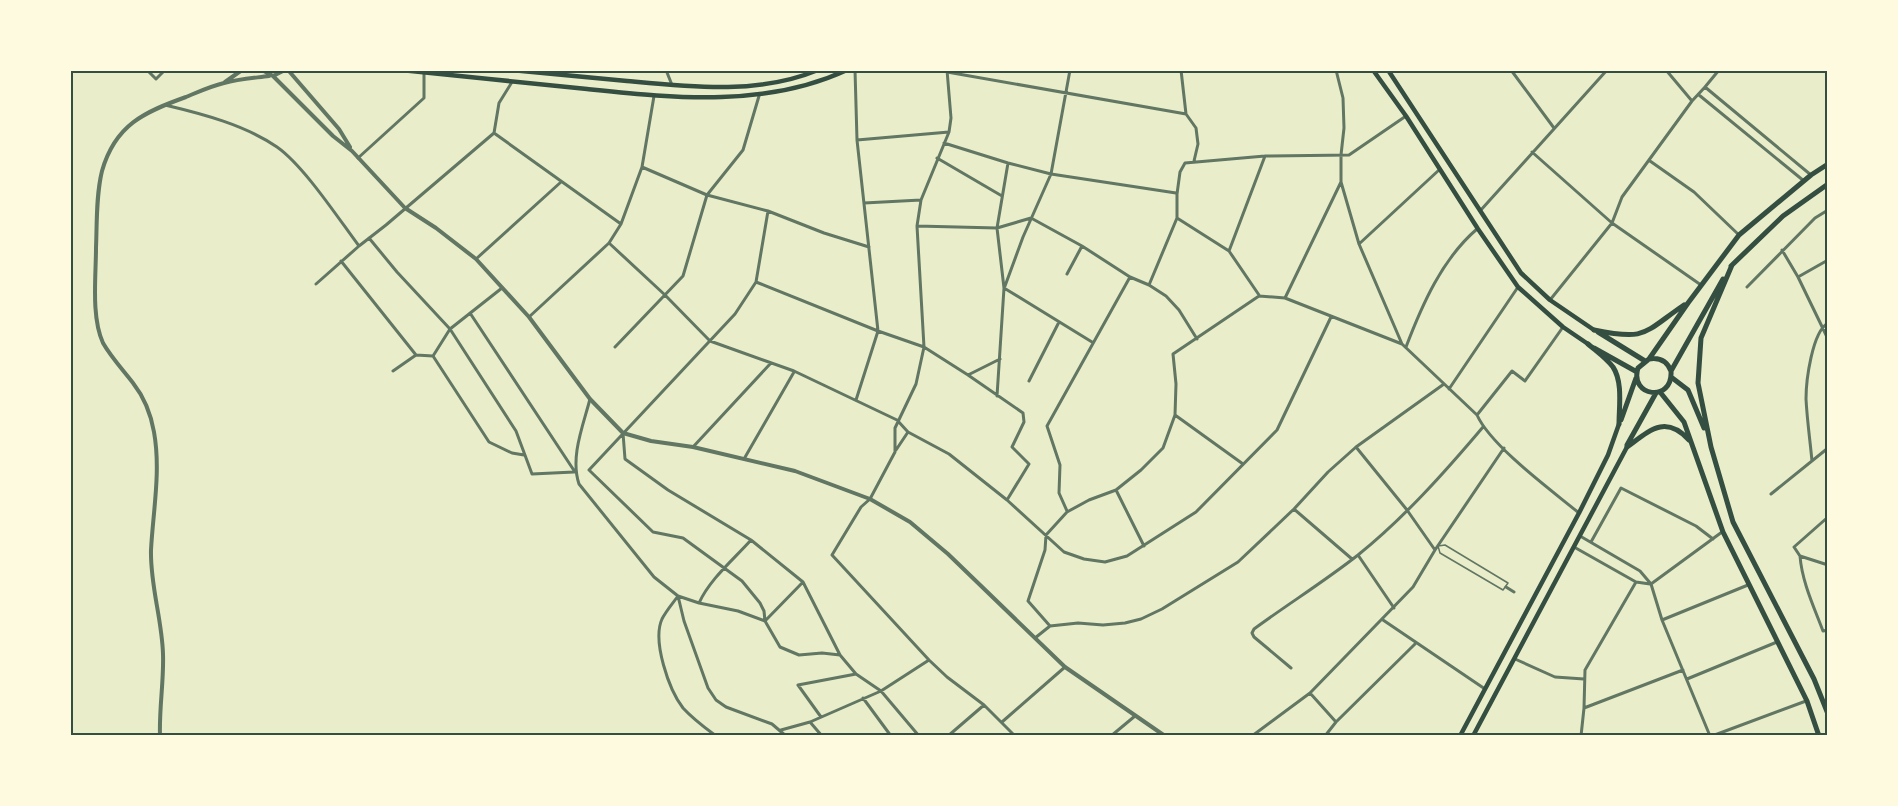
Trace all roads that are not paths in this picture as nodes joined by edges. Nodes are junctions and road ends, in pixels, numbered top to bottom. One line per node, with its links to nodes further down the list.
1 (147, 70): 2 (street)
2 (165, 70)
3 (242, 70): 27 (street)
4 (262, 70): 25 (street)
5 (287, 70): 25 (street); 43 (street)
6 (401, 70): 22 (main road)
7 (512, 70): 23 (main road)
8 (666, 70): 28 (street)
9 (818, 70): 28 (main road)
10 (847, 70): 33 (main road)
11 (855, 70): 41 (street)
12 (1070, 70): 30 (street)
13 (1181, 70): 36 (street)
14 (1336, 70): 45 (street)
15 (1373, 70): 37 (main road)
16 (1388, 70): 68 (main road)
17 (1511, 70): 38 (street)
18 (1607, 70): 38 (street)
19 (1666, 70): 34 (street)
20 (1719, 70): 29 (street)
21 (947, 71): 30 (street); 39 (street)
22 (424, 72): 26 (main road); 47 (street)
23 (543, 72): 24 (main road)
24 (573, 73): 28 (main road)
25 (271, 76): 27 (street); 43 (street)
26 (512, 82): 32 (main road); 40 (street)
27 (222, 83): 35 (street)
28 (672, 86)
29 (1706, 87): 31 (street); 56 (street)
30 (1067, 93): 36 (street); 55 (street)
31 (1699, 95): 34 (street); 57 (street)
32 (654, 96): 33 (main road); 53 (street)
33 (759, 96): 62 (street)
34 (1692, 101): 49 (street)
35 (164, 105): 81 (street); 225 (street)
36 (1186, 114): 50 (street)
37 (1406, 116): 45 (street); 54 (main road)
38 (1554, 128): 44 (street)
39 (949, 132): 41 (street); 42 (street)
40 (494, 133): 58 (street); 66 (street)
41 (857, 140): 65 (street)
42 (944, 143): 48 (street); 51 (street)
43 (352, 150): 47 (street)
44 (1532, 152): 68 (street); 72 (street)
45 (1341, 155): 46 (street); 59 (street)
46 (1265, 156): 50 (street); 85 (street)
47 (358, 158): 66 (street)
48 (937, 158): 63 (street); 64 (street)
49 (1650, 160): 72 (street); 77 (street)
50 (1194, 161): 61 (street)
51 (1008, 163): 55 (street); 63 (street)
52 (1827, 164): 56 (highway)
53 (642, 167): 62 (street); 73 (street)
54 (1440, 169): 76 (main road); 80 (street)
55 (1051, 174): 61 (street); 70 (street)
56 (1812, 175): 57 (highway)
57 (1804, 181): 77 (highway)
58 (561, 182): 73 (street); 86 (street)
59 (1341, 182): 80 (street); 103 (street)
60 (1827, 183): 89 (highway)
61 (1177, 194): 71 (street)
62 (707, 195): 69 (street); 101 (street)
63 (1002, 196): 75 (street)
64 (921, 200): 65 (street); 74 (street)
65 (864, 203): 83 (street)
66 (405, 208): 78 (street); 86 (street)
67 (1827, 210): 84 (street)
68 (1480, 211): 104 (main road)
69 (768, 212): 83 (street); 93 (street)
70 (1032, 218): 75 (street); 82 (street); 100 (street)
71 (1177, 218): 85 (street); 95 (street)
72 (1612, 223): 96 (street); 104 (street)
73 (621, 224): 79 (street)
74 (916, 226): 75 (street); 123 (street)
75 (997, 228): 100 (street)
76 (1478, 229): 97 (main road); 124 (street)
77 (1739, 235): 96 (highway)
78 (369, 238): 81 (street); 113 (street)
79 (609, 243): 101 (street); 107 (street)
80 (1359, 244): 120 (street)
81 (358, 246): 88 (street)
82 (1082, 246): 90 (street); 91 (street)
83 (869, 247): 115 (street)
84 (1782, 250): 92 (street); 98 (street)
85 (1229, 251): 102 (street)
86 (476, 259): 99 (street)
87 (1827, 260): 92 (street)
88 (341, 261): 94 (street); 125 (street)
89 (1732, 265): 132 (highway); 153 (highway)
90 (1067, 274)
91 (1130, 277): 95 (street); 119 (street)
92 (1798, 277): 112 (street)
93 (756, 282): 115 (street); 118 (street)
94 (315, 284)
95 (1149, 285): 116 (street)
96 (1701, 285): 105 (highway)
97 (1518, 287): 111 (main road); 137 (street)
98 (1747, 287)
99 (502, 288): 106 (street); 107 (street)
100 (1004, 288): 109 (street); 127 (street)
101 (664, 295): 118 (street); 122 (street)
102 (1259, 296): 103 (street); 116 (street)
103 (1285, 298): 108 (street)
104 (1550, 300): 114 (main road)
105 (1688, 303): 114 (highway); 128 (highway)
106 (470, 313): 113 (street); 161 (street)
107 (529, 317): 140 (street)
108 (1331, 317): 120 (street); 160 (street)
109 (1059, 322): 119 (street); 135 (street)
110 (1827, 323): 112 (street)
111 (1563, 327): 121 (main road); 143 (street)
112 (1821, 327): 117 (street); 159 (street)
113 (450, 329): 126 (street); 157 (street)
114 (1594, 330): 128 (highway)
115 (878, 331): 123 (street); 141 (street)
116 (1197, 339): 142 (street)
117 (1827, 339)
118 (710, 341): 129 (street); 148 (street)
119 (1093, 342): 168 (street)
120 (1402, 344): 124 (street)
121 (1588, 344): 134 (highway); 145 (highway)
122 (615, 347)
123 (924, 347): 133 (street); 144 (street)
124 (1406, 347): 136 (street)
125 (416, 355): 126 (street); 130 (street)
126 (433, 356): 157 (street)
127 (1000, 359): 133 (street); 139 (street)
128 (1647, 360): 132 (highway); 134 (highway)
129 (770, 364): 131 (street); 150 (street)
130 (393, 371)
131 (794, 372): 141 (street); 158 (street)
132 (1671, 374): 138 (highway); 153 (highway)
133 (968, 375): 139 (street)
134 (1637, 375): 138 (highway); 145 (highway)
135 (1029, 381)
136 (1444, 384): 137 (street); 151 (street)
137 (1449, 389): 143 (street)
138 (1658, 392): 149 (highway); 152 (highway)
139 (997, 396): 165 (street)
140 (590, 399): 148 (street); 161 (street)
141 (856, 400): 144 (street)
142 (1175, 415): 160 (street); 162 (street)
143 (1477, 415): 146 (street)
144 (897, 420): 147 (street); 156 (street)
145 (1619, 424): 169 (main road)
146 (1483, 427): 154 (street); 167 (street)
147 (908, 432): 156 (street); 165 (street)
148 (623, 433): 150 (street); 175 (street); 184 (street)
149 (1692, 442): 152 (highway); 171 (highway)
150 (693, 447): 158 (street)
151 (1356, 447): 166 (street); 167 (street)
152 (1627, 447): 173 (main road)
153 (1711, 447): 218 (highway)
154 (1504, 448): 169 (street); 179 (street)
155 (1827, 448): 159 (street)
156 (895, 452): 164 (street)
157 (524, 455): 161 (street)
158 (744, 459): 164 (street)
159 (1812, 460): 163 (street)
160 (1243, 464): 177 (street)
161 (575, 472): 191 (street)
162 (1116, 490): 168 (street); 177 (street)
163 (1771, 494)
164 (870, 500): 199 (street); 204 (street)
165 (1007, 500): 172 (street)
166 (1294, 509): 182 (street); 197 (street)
167 (1407, 510): 179 (street); 180 (street)
168 (1067, 512): 172 (street)
169 (1579, 513): 211 (main road)
170 (1827, 517): 181 (street)
171 (1723, 532): 174 (street); 188 (highway)
172 (1046, 535): 177 (street); 197 (street)
173 (1580, 536): 176 (street); 178 (main road)
174 (1713, 539): 176 (street); 187 (street)
175 (751, 540): 184 (street); 185 (street)
176 (1591, 542): 187 (street)
177 (1144, 546)
178 (1574, 547): 186 (street); 203 (main road)
179 (1436, 548): 189 (lane); 189 (lane); 193 (street)
180 (1358, 555): 182 (street); 193 (street)
181 (1800, 556): 183 (street); 198 (street)
182 (1352, 559): 206 (street)
183 (1827, 565)
184 (726, 568): 192 (street); 196 (street)
185 (802, 582): 196 (street); 202 (street)
186 (1636, 582): 187 (street); 209 (street)
187 (1651, 584): 195 (street)
188 (1748, 585): 195 (street); 200 (highway)
189 (1506, 587): 190 (street)
190 (1514, 592)
191 (678, 596): 192 (street); 224 (street); 226 (street)
192 (699, 603): 196 (street)
193 (1395, 608): 194 (street)
194 (1383, 620): 201 (street); 213 (street)
195 (1662, 620): 207 (street)
196 (765, 621): 202 (street)
197 (1050, 626): 199 (street)
198 (1825, 630)
199 (1035, 638): 205 (street)
200 (1778, 642): 210 (street); 215 (highway)
201 (1415, 644): 211 (street); 223 (street)
202 (840, 655): 208 (street)
203 (1515, 659): 209 (street); 238 (main road)
204 (929, 660): 212 (street); 216 (street)
205 (1065, 667): 219 (street); 222 (street)
206 (1291, 668)
207 (1683, 670): 210 (street); 217 (street)
208 (856, 674): 212 (street); 220 (street)
209 (1584, 679): 217 (street)
210 (1687, 679): 240 (street)
211 (1485, 689): 237 (main road)
212 (881, 691): 214 (street); 230 (street)
213 (1310, 693): 223 (street); 235 (street)
214 (863, 698): 220 (street); 229 (street)
215 (1807, 701): 240 (street); 241 (highway)
216 (984, 705): 222 (street); 231 (street)
217 (1584, 708): 239 (street)
218 (1827, 714)
219 (1135, 716): 233 (street); 234 (street)
220 (821, 717): 221 (street)
221 (810, 722): 224 (street); 228 (street)
222 (1002, 722): 232 (street)
223 (1336, 722): 236 (street)
224 (782, 730): 227 (street)
225 (160, 735)
226 (716, 735)
227 (786, 735)
228 (822, 735)
229 (891, 735)
230 (919, 735)
231 (948, 735)
232 (1016, 735)
233 (1111, 735)
234 (1165, 735)
235 (1252, 735)
236 (1325, 735)
237 (1460, 735)
238 (1473, 735)
239 (1581, 735)
240 (1711, 735)
241 (1820, 735)

